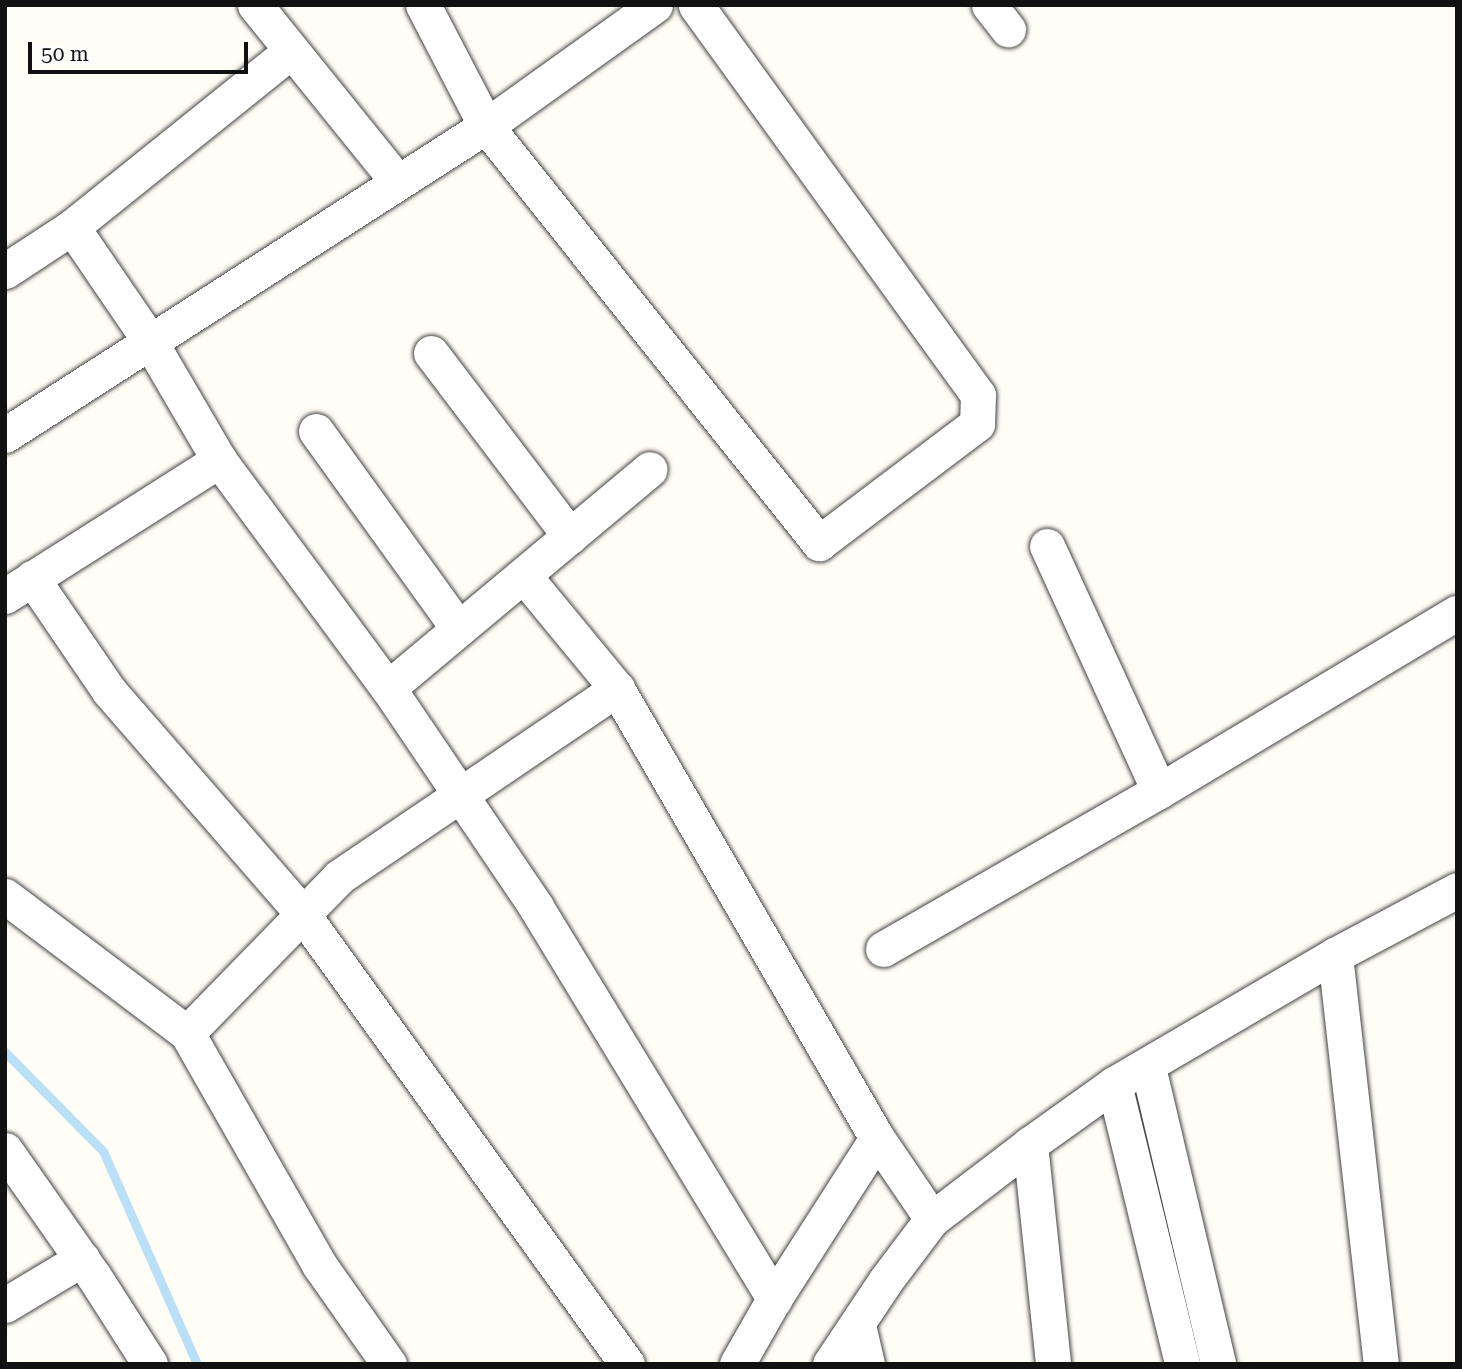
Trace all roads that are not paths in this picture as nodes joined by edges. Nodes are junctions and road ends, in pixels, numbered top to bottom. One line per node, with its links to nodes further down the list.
1 (255, 5): 5 (street)
2 (423, 5): 6 (street)
3 (655, 5): 6 (street)
4 (696, 5): 6 (street)
5 (290, 52): 7 (street); 8 (street)
6 (486, 125): 7 (street)
7 (397, 181): 10 (street)
8 (72, 227): 9 (street); 10 (street)
9 (10, 258)
10 (149, 340): 13 (street); 14 (street)
11 (432, 353): 16 (street)
12 (316, 431): 21 (street)
13 (5, 435)
14 (219, 460): 19 (street); 22 (street)
15 (650, 469): 16 (street)
16 (570, 536): 18 (street)
17 (1047, 545): 24 (street)
18 (524, 576): 21 (street); 23 (street)
19 (18, 587): 28 (street)
20 (1457, 613): 24 (street)
21 (459, 629): 22 (street)
22 (388, 688): 25 (street)
23 (617, 689): 25 (street); 34 (street)
24 (1159, 791): 29 (street)
25 (459, 794): 28 (street); 39 (street)
26 (1457, 890): 30 (street)
27 (5, 896): 31 (street)
28 (301, 912): 31 (street); 44 (street)
29 (883, 949)
30 (1335, 955): 32 (street); 51 (street)
31 (187, 1033): 43 (street)
32 (1148, 1067): 33 (street); 50 (street)
33 (1114, 1084): 35 (street); 49 (street)
34 (877, 1138): 37 (street); 39 (street)
35 (1030, 1144): 37 (street); 48 (street)
36 (5, 1150): 38 (street)
37 (932, 1219): 41 (street)
38 (82, 1259): 40 (street); 42 (street)
39 (774, 1299): 45 (street)
40 (5, 1306)
41 (858, 1325): 46 (street); 47 (street)
42 (150, 1364)
43 (389, 1364)
44 (627, 1364)
45 (737, 1364)
46 (830, 1364)
47 (867, 1364)
48 (1054, 1364)
49 (1182, 1364)
50 (1217, 1364)
51 (1381, 1364)

